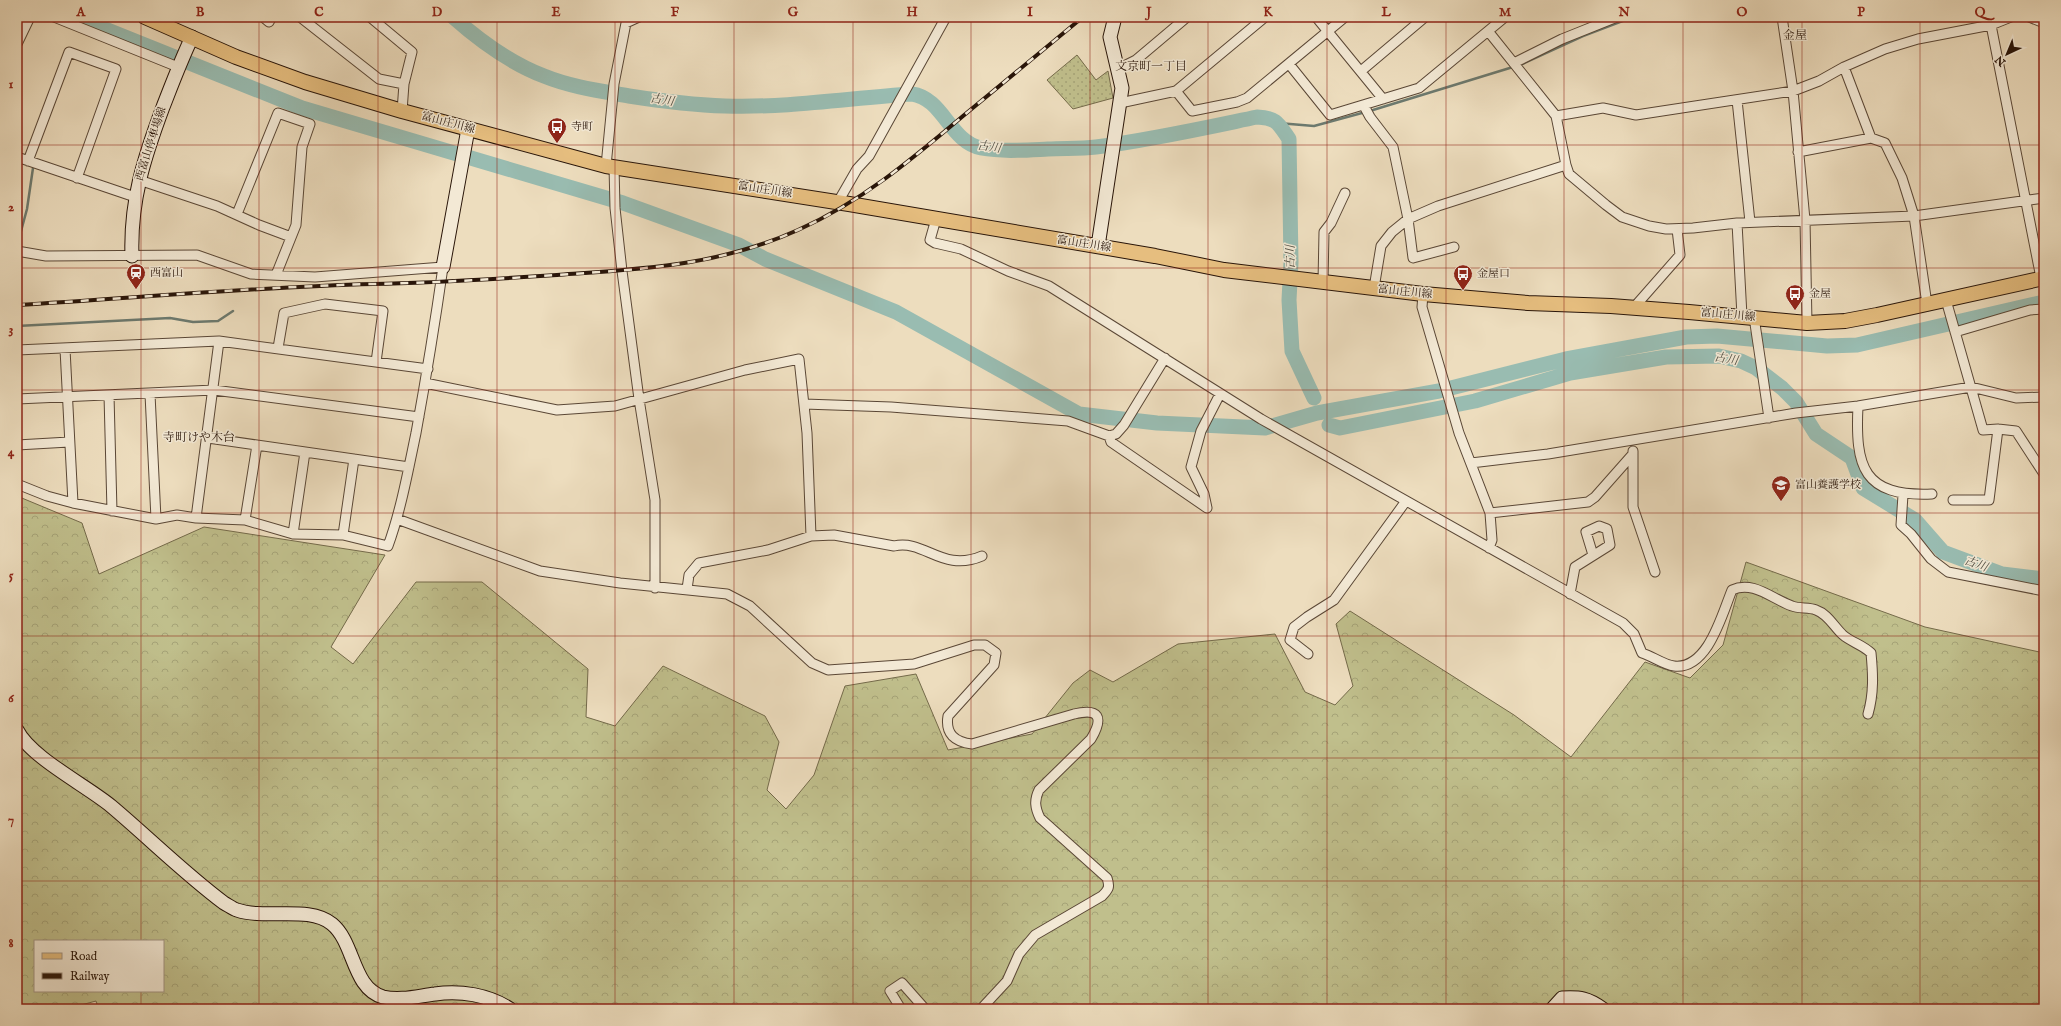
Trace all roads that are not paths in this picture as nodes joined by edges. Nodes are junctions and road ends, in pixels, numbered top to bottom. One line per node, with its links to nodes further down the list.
1 (30, 17): 26 (street)
2 (54, 17): 29 (street)
3 (262, 17): 4 (street)
4 (272, 17)
5 (300, 17): 33 (street)
6 (370, 17): 33 (street)
7 (639, 17): 48 (street)
8 (946, 17): 55 (street)
9 (1115, 17): 31 (street)
10 (1187, 17): 31 (street)
11 (1265, 17): 34 (street)
12 (1316, 17): 24 (street)
13 (1345, 17): 24 (street)
14 (1425, 17): 32 (street)
15 (1505, 17): 23 (street)
16 (1617, 17): 27 (street)
17 (1782, 17): 35 (street)
18 (2012, 17): 21 (street)
19 (2029, 17): 22 (street)
20 (150, 18): 25 (main road, 富山庄川線)
21 (1991, 21): 30 (street); 54 (street)
22 (2044, 23)
23 (1488, 30): 27 (street); 36 (street)
24 (1328, 32): 28 (street); 32 (street)
25 (192, 37): 29 (street, 西富山停車場線); 40 (main road, 富山庄川線)
26 (17, 44)
27 (1514, 63): 41 (street)
28 (1289, 64): 34 (street); 39 (street)
29 (178, 67): 50 (street, 西富山停車場線)
30 (1844, 67): 35 (street); 43 (street)
31 (1118, 69): 38 (street)
32 (1361, 71): 36 (street)
33 (404, 84): 40 (street)
34 (1176, 91): 38 (street)
35 (1793, 91): 37 (street); 44 (street)
36 (1383, 99): 39 (street)
37 (1736, 100): 41 (street); 61 (street)
38 (1120, 103): 65 (street)
39 (1364, 106): 59 (street)
40 (402, 111): 42 (main road, 富山庄川線)
41 (1556, 116): 47 (street)
42 (468, 129): 48 (main road, 富山庄川線); 69 (street)
43 (1871, 138): 44 (street); 57 (street)
44 (1798, 152): 60 (street)
45 (17, 157): 46 (street)
46 (28, 161): 49 (street); 49 (street)
47 (1566, 165): 59 (street); 63 (street)
48 (610, 166): 55 (main road, 富山庄川線); 98 (street)
49 (77, 178): 52 (street)
50 (139, 180): 52 (street, 西富山停車場線); 56 (street)
51 (1345, 193): 72 (street)
52 (135, 197): 68 (street, 西富山停車場線)
53 (2044, 198): 54 (street)
54 (2026, 200): 57 (street); 71 (street)
55 (838, 202): 58 (main road, 富山庄川線)
56 (237, 214): 64 (street); 64 (street)
57 (1914, 216): 60 (street); 75 (street)
58 (936, 219): 65 (main road, 富山庄川線); 86 (street)
59 (1408, 219): 66 (street); 73 (street)
60 (1805, 220): 61 (street); 80 (street)
61 (1750, 222): 62 (street)
62 (1737, 223): 63 (street); 79 (street)
63 (1677, 229): 78 (street)
64 (291, 237): 70 (street)
65 (1098, 246): 72 (main road, 富山庄川線)
66 (1454, 247)
67 (17, 251): 68 (street)
68 (132, 256): 70 (street)
69 (443, 267): 70 (street); 88 (street)
70 (276, 275)
71 (2042, 278): 76 (main road, 富山庄川線)
72 (1323, 282): 73 (main road, 富山庄川線)
73 (1374, 288): 74 (main road, 富山庄川線)
74 (1423, 294): 78 (main road, 富山庄川線); 113 (street)
75 (1927, 304): 76 (main road, 富山庄川線); 80 (main road, 富山庄川線)
76 (1948, 307): 81 (street)
77 (2044, 308): 81 (street)
78 (1637, 309): 79 (main road, 富山庄川線)
79 (1748, 317): 80 (main road, 富山庄川線); 102 (street)
80 (1807, 323)
81 (1955, 330): 90 (street)
82 (219, 341): 83 (street); 84 (street); 91 (street)
83 (278, 348): 87 (street); 87 (street)
84 (65, 349): 85 (street); 95 (street)
85 (17, 350)
86 (1165, 358): 93 (street); 104 (street)
87 (376, 362): 88 (street)
88 (428, 369): 89 (street)
89 (425, 383): 98 (street); 101 (street)
90 (1970, 387): 96 (street); 100 (street); 103 (street)
91 (214, 390): 92 (street); 101 (street); 105 (street)
92 (150, 394): 94 (street); 125 (street)
93 (1220, 394): 104 (street); 120 (street)
94 (109, 395): 95 (street); 122 (street)
95 (68, 397): 97 (street); 107 (street)
96 (2044, 397)
97 (17, 399)
98 (639, 399): 99 (street); 135 (street)
99 (804, 404): 104 (street); 130 (street)
100 (1858, 406): 102 (street); 118 (street)
101 (419, 417): 114 (street)
102 (1769, 418): 106 (street)
103 (1998, 428): 115 (street); 119 (street)
104 (1109, 436)
105 (208, 438): 109 (street); 124 (street)
106 (1632, 440): 111 (street); 113 (street)
107 (69, 442): 108 (street); 121 (street)
108 (17, 445)
109 (257, 445): 110 (street); 127 (street)
110 (305, 452): 112 (street); 128 (street)
111 (1633, 454): 123 (street); 134 (street)
112 (354, 459): 114 (street); 129 (street)
113 (1471, 463): 123 (street)
114 (409, 467): 126 (street)
115 (2044, 474)
116 (17, 484): 121 (street)
117 (1932, 494): 118 (street)
118 (1903, 498): 137 (street)
119 (1952, 500)
120 (1406, 501): 131 (street); 139 (street)
121 (73, 503): 122 (street)
122 (112, 511): 125 (street)
123 (1490, 513): 131 (street)
124 (196, 518): 125 (street); 127 (street)
125 (156, 519)
126 (397, 519): 129 (street); 135 (street)
127 (245, 520): 128 (street)
128 (293, 534): 129 (street)
129 (343, 535)
130 (811, 536): 133 (street); 136 (street)
131 (1489, 548): 138 (street)
132 (1594, 555): 138 (street)
133 (982, 556)
134 (1655, 572)
135 (656, 588): 136 (street)
136 (687, 589): 145 (street)
137 (2044, 591)
138 (1570, 594): 140 (street)
139 (1308, 654)
140 (1868, 714)
141 (17, 730): 142 (street)
142 (510, 1009)
143 (901, 1009): 144 (street)
144 (925, 1009)
145 (981, 1009)
146 (1552, 1009): 147 (street)
147 (1603, 1009)

